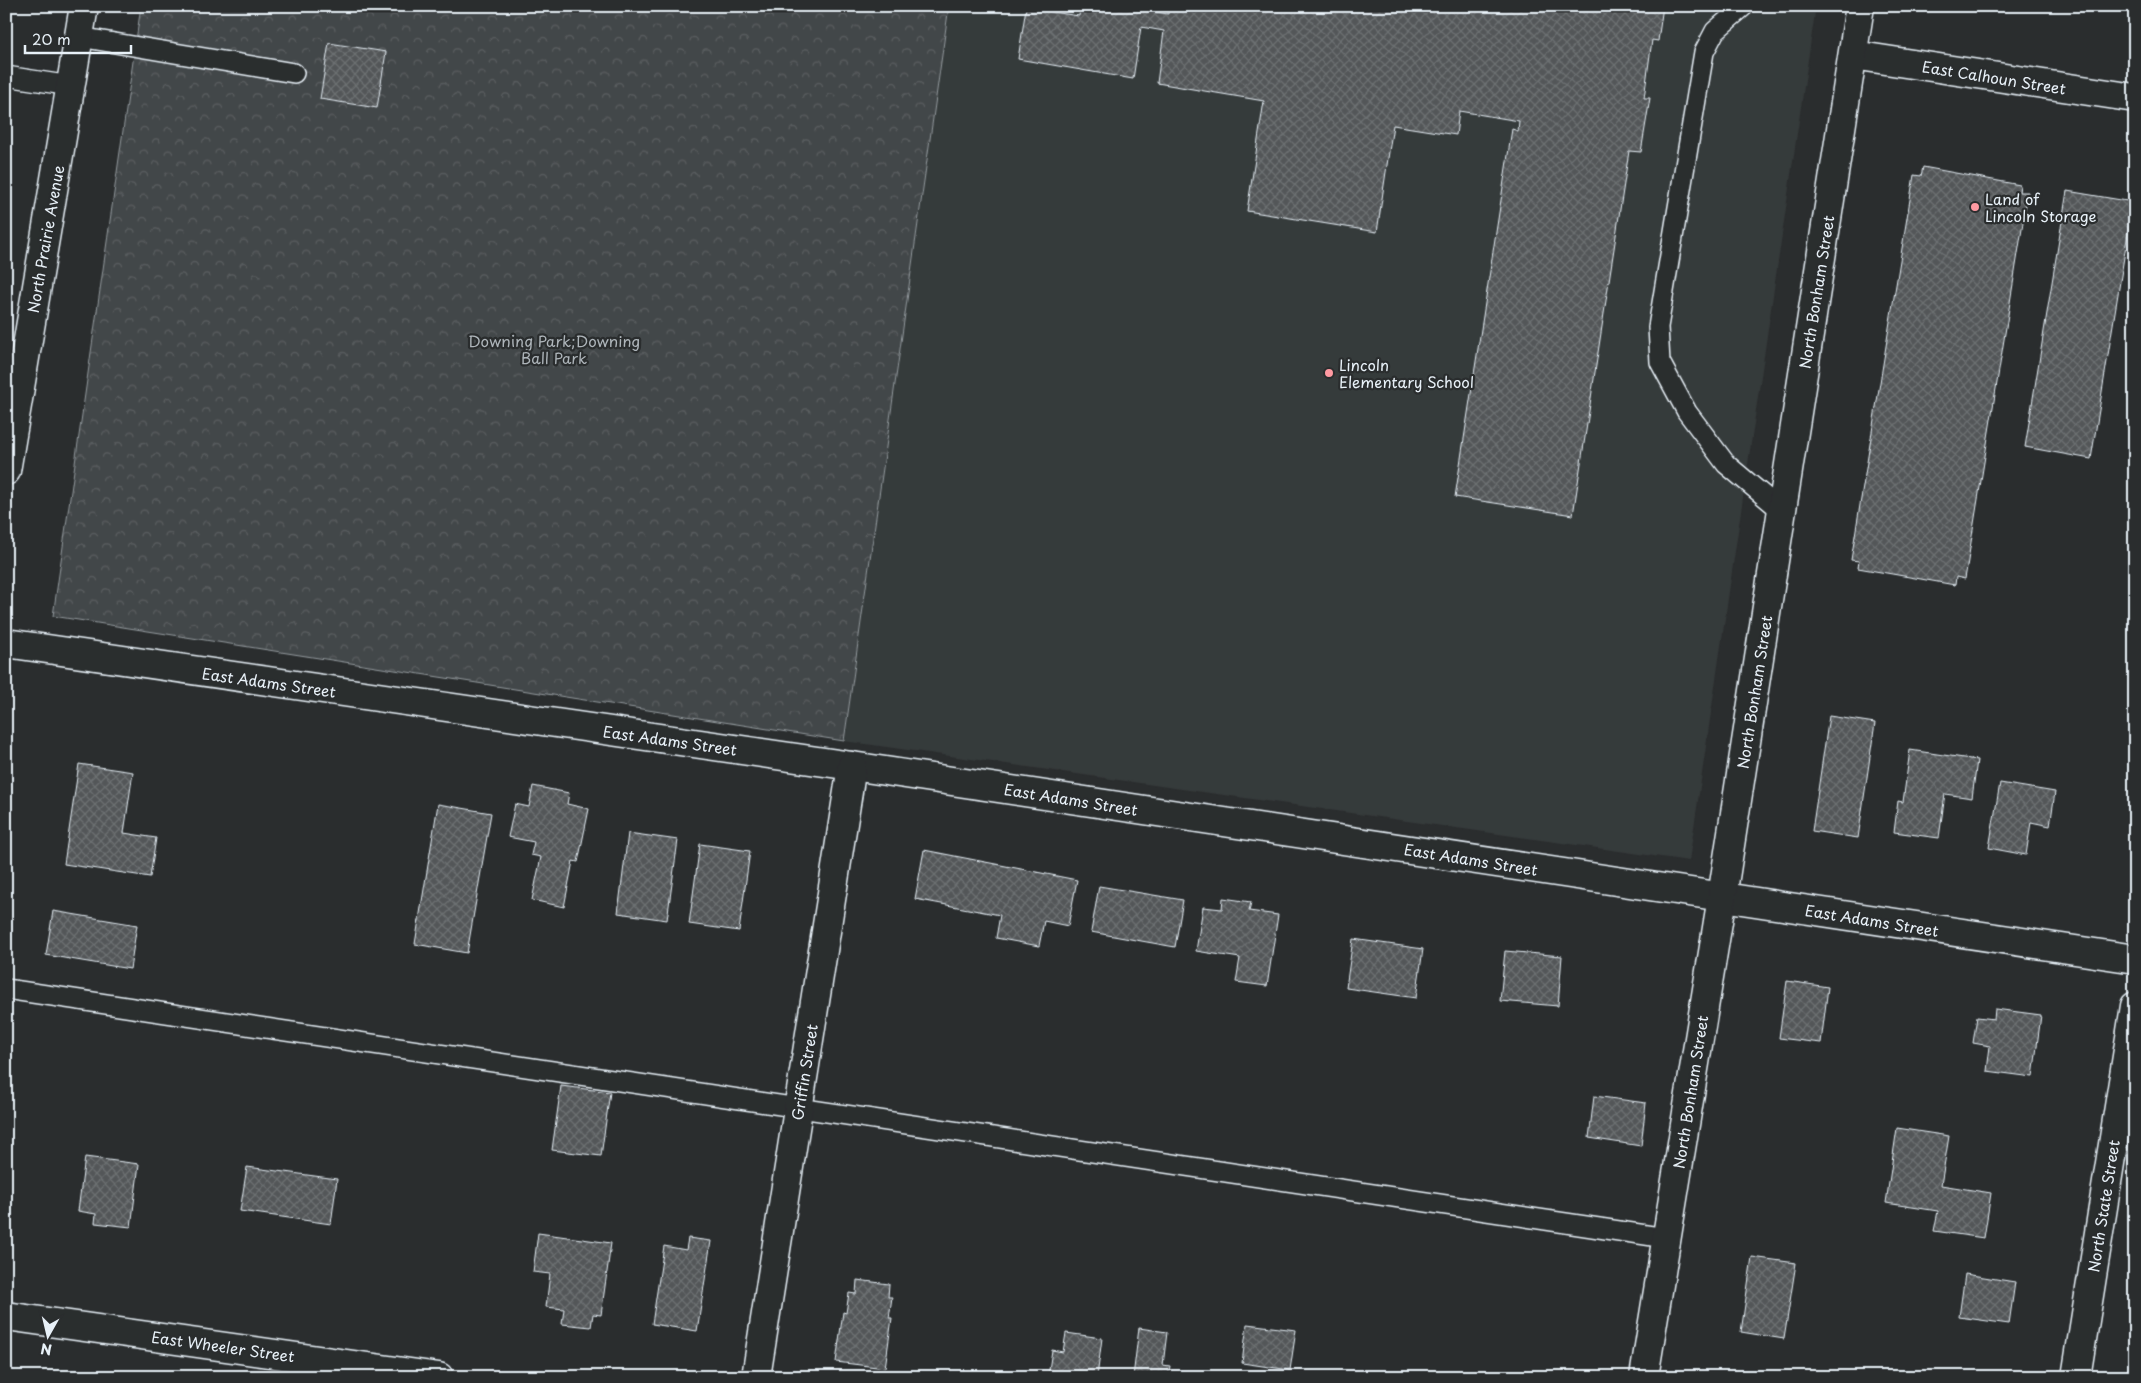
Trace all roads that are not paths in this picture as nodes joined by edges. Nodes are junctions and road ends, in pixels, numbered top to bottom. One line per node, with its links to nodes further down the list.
1 (84, 6): 4 (street, North Prairie Avenue)
2 (1744, 6): 12 (lane)
3 (1860, 6): 5 (street, North Bonham Street)
4 (79, 36): 6 (lane); 8 (street, North Prairie Avenue)
5 (1853, 55): 9 (street, East Calhoun Street); 12 (street, North Bonham Street)
6 (294, 73)
7 (6, 76): 8 (lane)
8 (71, 86): 10 (street, North Prairie Avenue)
9 (2135, 98)
10 (14, 373): 11 (street, North Prairie Avenue)
11 (6, 471)
12 (1782, 511): 15 (street, North Bonham Street)
13 (6, 644): 14 (street, East Adams Street)
14 (852, 766): 15 (street, East Adams Street); 19 (street, Griffin Street)
15 (1722, 897): 16 (street, East Adams Street); 20 (street, North Bonham Street)
16 (2135, 959)
17 (6, 989): 19 (lane)
18 (2135, 1006): 25 (street, North State Street)
19 (798, 1108): 20 (lane); 23 (street, Griffin Street)
20 (1666, 1238): 24 (street, North Bonham Street)
21 (6, 1316): 22 (street, East Wheeler Street)
22 (439, 1377)
23 (756, 1377)
24 (1644, 1377)
25 (2076, 1377)

